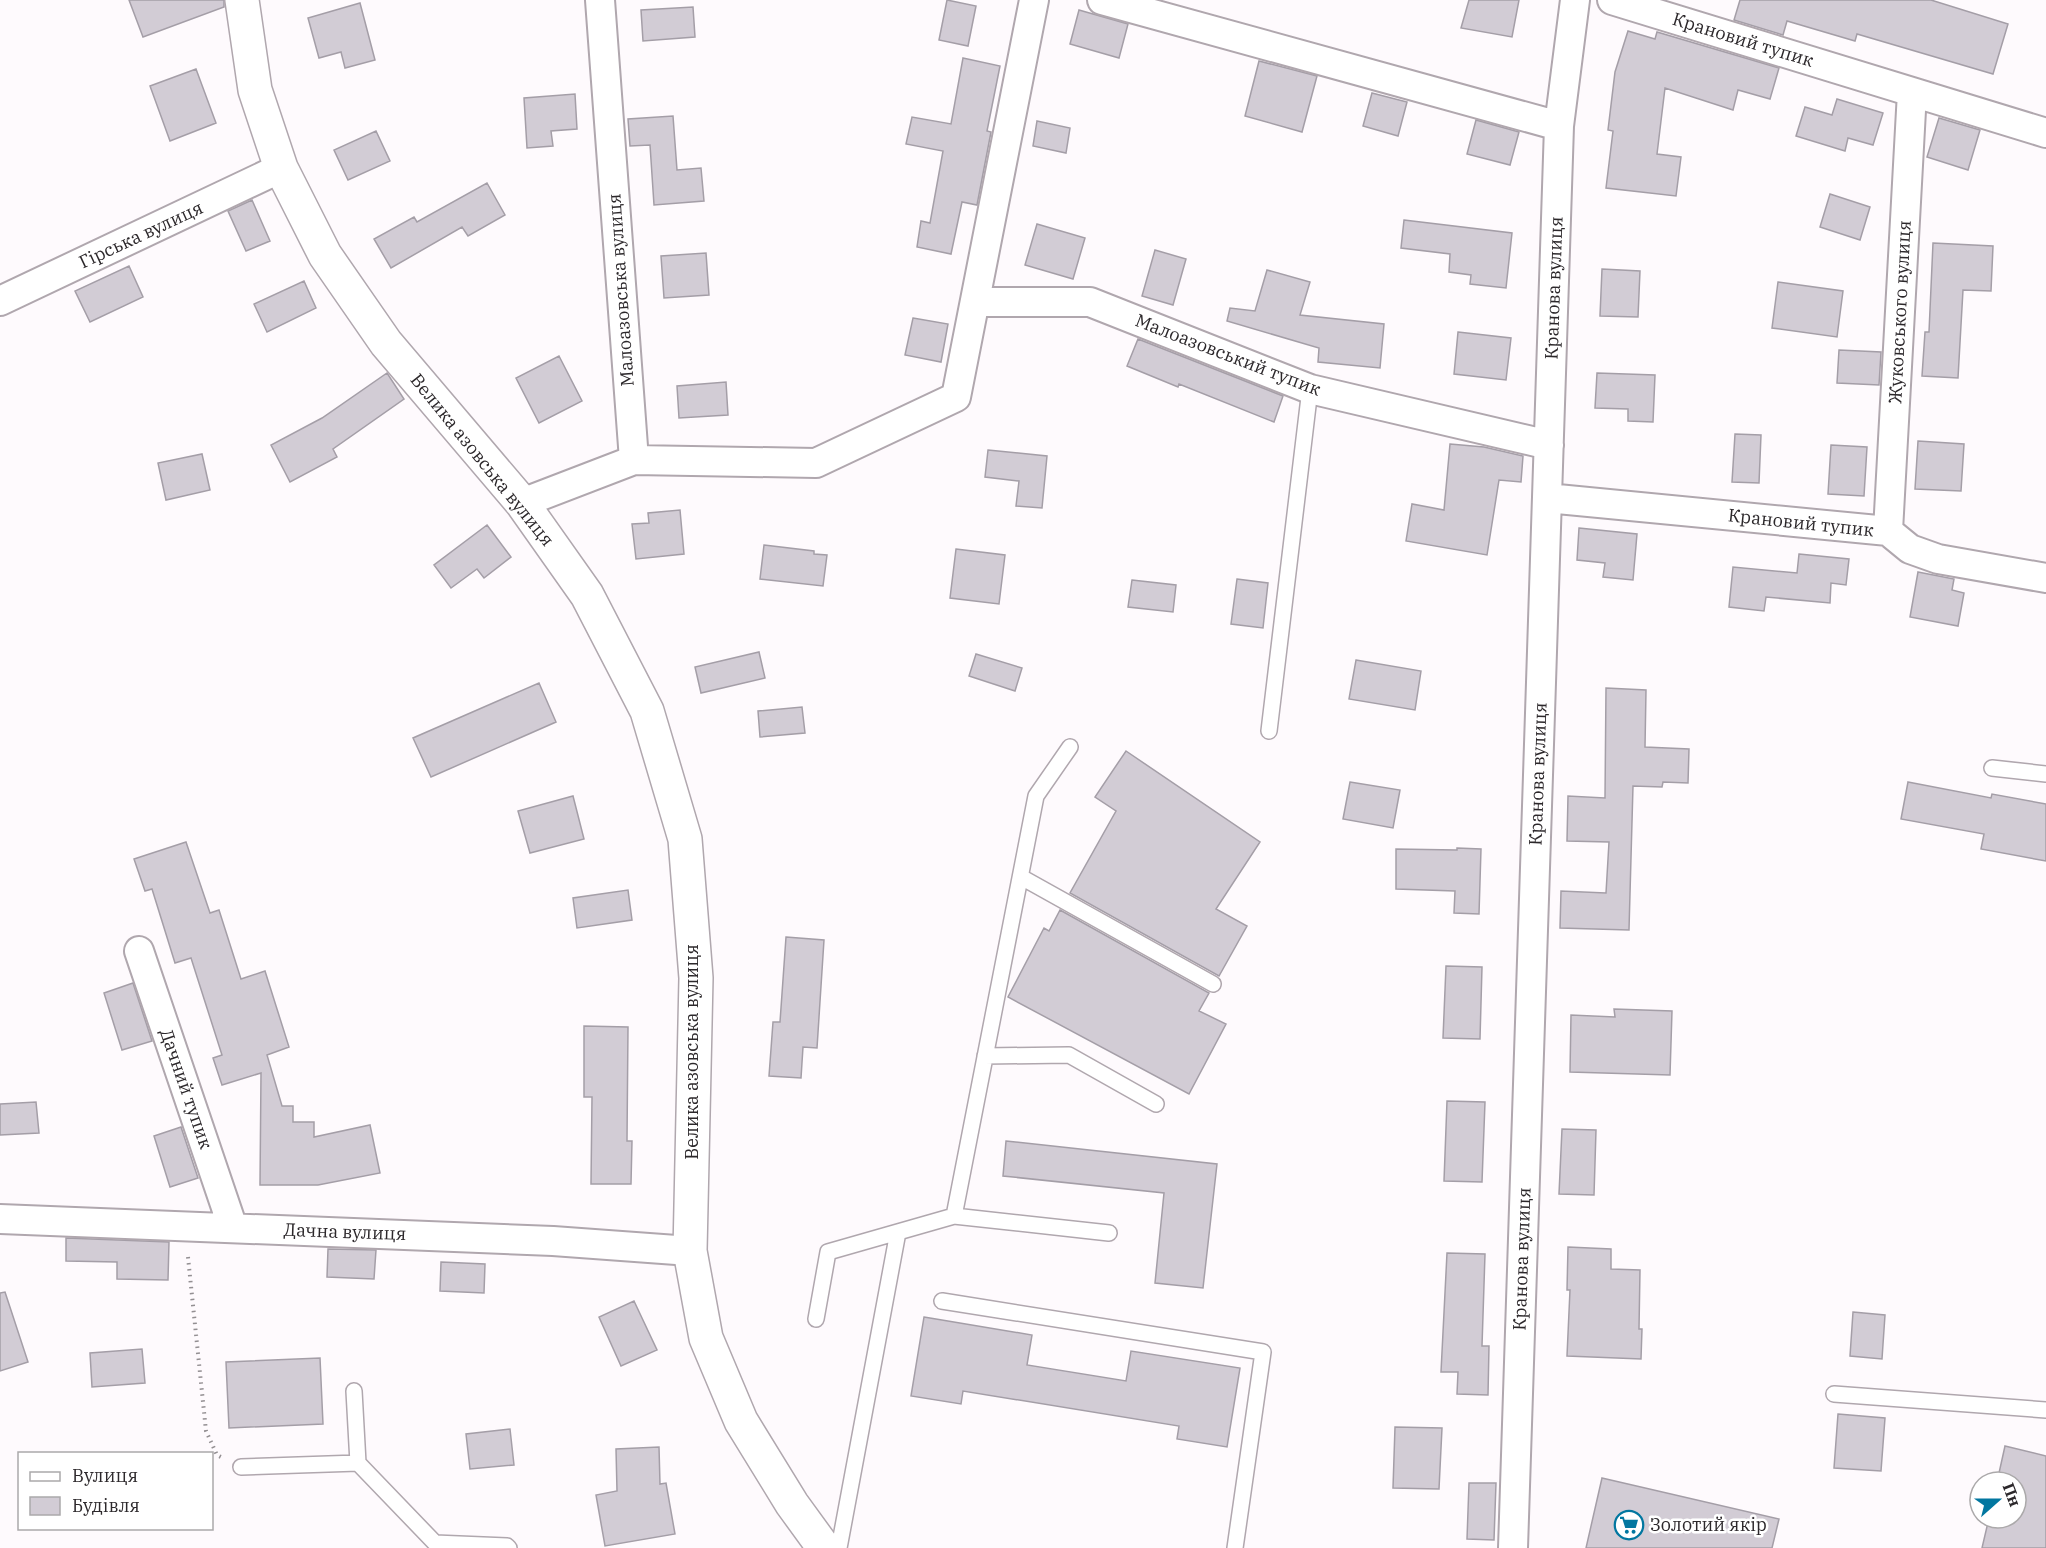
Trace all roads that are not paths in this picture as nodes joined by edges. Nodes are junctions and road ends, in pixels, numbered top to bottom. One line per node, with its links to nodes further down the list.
1 (242, 0): 10 (street, Велика азовська вулиця)
2 (600, 0): 15 (street, Малоазовська вулиця)
3 (1034, 0): 12 (street)
4 (1102, 0): 8 (street)
5 (1575, 0): 8 (street, Кранова вулиця)
6 (1612, 0): 7 (street, Крановий тупик)
7 (1912, 92): 9 (street, Крановий тупик); 18 (street, Жуковського вулиця)
8 (1559, 126): 14 (street, Кранова вулиця)
9 (2046, 133)
10 (281, 168): 11 (street, Гірська вулиця); 17 (street, Велика азовська вулиця)
11 (0, 301)
12 (975, 302): 13 (street, Малоазовський тупик); 15 (street)
13 (1311, 389): 14 (street, Малоазовський тупик); 20 (lane)
14 (1549, 445): 16 (street, Кранова вулиця)
15 (634, 460): 17 (street)
16 (1547, 498): 18 (street, Крановий тупик); 46 (street, Кранова вулиця)
17 (522, 503): 34 (street, Велика азовська вулиця)
18 (1888, 531): 19 (street, Крановий тупик)
19 (2046, 578)
20 (1269, 731)
21 (1070, 747): 24 (lane)
22 (1992, 768): 23 (lane)
23 (2046, 774)
24 (1021, 877): 26 (lane); 27 (lane)
25 (139, 951): 31 (street, Дачний тупик)
26 (1214, 984)
27 (985, 1056): 28 (lane); 29 (lane)
28 (1155, 1104)
29 (954, 1215): 32 (lane); 33 (lane)
30 (0, 1219): 31 (street, Дачна вулиця)
31 (233, 1228): 34 (street, Дачна вулиця)
32 (897, 1232): 36 (lane); 44 (lane)
33 (1109, 1233)
34 (690, 1251): 43 (street, Велика азовська вулиця)
35 (942, 1301): 45 (lane)
36 (816, 1319)
37 (354, 1392): 40 (lane)
38 (1834, 1394): 39 (lane)
39 (2046, 1410)
40 (358, 1462): 41 (lane); 42 (lane)
41 (241, 1467)
42 (509, 1548)
43 (824, 1548)
44 (839, 1548)
45 (1235, 1548)
46 (1513, 1548)

